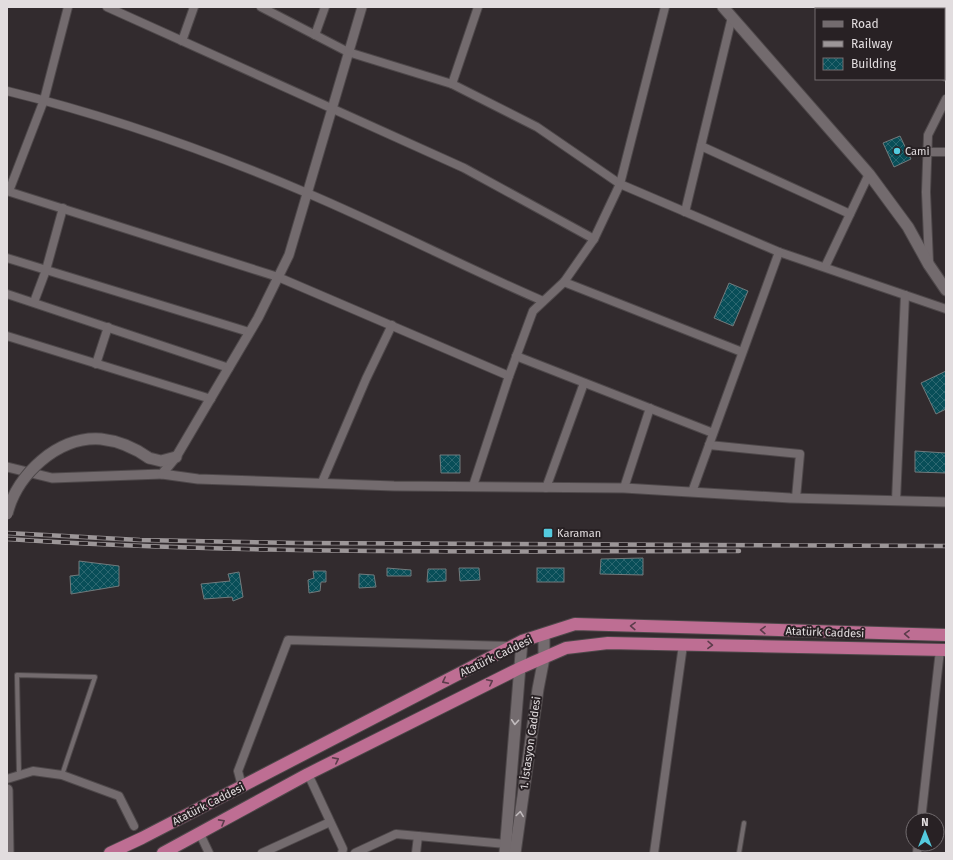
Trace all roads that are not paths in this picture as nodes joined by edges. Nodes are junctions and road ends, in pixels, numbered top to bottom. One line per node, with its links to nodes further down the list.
1 (68, 7): 17 (street)
2 (107, 7): 12 (street)
3 (194, 7): 12 (street)
4 (261, 7): 11 (street)
5 (325, 7): 11 (street)
6 (362, 7): 13 (street)
7 (478, 7): 14 (street)
8 (665, 7): 23 (street)
9 (723, 7): 10 (main road)
10 (732, 17): 19 (street); 22 (main road)
11 (315, 35): 13 (street)
12 (182, 41): 18 (street)
13 (348, 52): 14 (street); 18 (street)
14 (452, 84): 23 (street)
15 (7, 91): 17 (street)
16 (946, 99): 20 (street)
17 (44, 100): 24 (street); 25 (street)
18 (332, 107): 25 (street); 29 (street)
19 (701, 146): 27 (street); 28 (street)
20 (927, 152): 21 (street); 32 (street)
21 (946, 152)
22 (869, 174): 28 (street); 32 (main road)
23 (620, 184): 27 (street); 29 (street)
24 (8, 191): 26 (street)
25 (307, 193): 35 (street); 40 (street)
26 (62, 208): 34 (street); 35 (street)
27 (684, 212): 30 (street)
28 (850, 214): 33 (street)
29 (594, 239): 36 (street)
30 (779, 252): 33 (street); 47 (street)
31 (7, 258): 34 (street)
32 (929, 265): 37 (main road)
33 (825, 266): 39 (street)
34 (46, 270): 41 (street); 45 (street)
35 (278, 277): 43 (street); 45 (street)
36 (564, 282): 40 (street); 47 (street)
37 (946, 290)
38 (7, 294): 41 (street)
39 (905, 294): 42 (street); 66 (street)
40 (543, 301): 48 (street)
41 (34, 302): 44 (street)
42 (946, 309)
43 (392, 325): 51 (street); 60 (street)
44 (108, 327): 49 (street); 50 (street)
45 (249, 332): 50 (street)
46 (7, 336): 49 (street)
47 (742, 352): 55 (street)
48 (516, 356): 51 (street); 52 (street)
49 (96, 364): 53 (street)
50 (229, 368): 53 (street)
51 (509, 376): 61 (street)
52 (584, 383): 54 (street); 62 (street)
53 (210, 399): 57 (street)
54 (650, 408): 55 (street); 63 (street)
55 (714, 433): 56 (street)
56 (709, 445): 64 (street); 65 (street)
57 (176, 457): 59 (street); 68 (main road, bridge)
58 (7, 467): 59 (street)
59 (162, 474): 60 (street)
60 (322, 482): 61 (street)
61 (473, 486): 62 (street)
62 (546, 488): 63 (street)
63 (624, 488): 64 (street)
64 (692, 492): 65 (street)
65 (796, 498): 66 (street)
66 (896, 501): 67 (street)
67 (946, 502)
68 (7, 514)
69 (544, 634): 70 (highway, Atatürk Caddesi, one-way to 69); 71 (highway, Atatürk Caddesi); 74 (main road, 1. İstasyon Caddesi)
70 (946, 635)
71 (516, 644): 75 (main road, 1. İstasyon Caddesi); 80 (highway, Atatürk Caddesi, one-way to 80); 80 (street)
72 (683, 645): 73 (highway, Atatürk Caddesi, one-way to 73); 74 (highway, Atatürk Caddesi); 99 (street)
73 (943, 650): 83 (street)
74 (544, 658): 75 (highway, Atatürk Caddesi); 98 (main road, 1. İstasyon Caddesi, one-way to 74)
75 (520, 668): 76 (highway, Atatürk Caddesi, one-way to 75); 89 (main road, 1. İstasyon Caddesi, one-way to 89)
76 (308, 774): 84 (street); 87 (highway, Atatürk Caddesi, one-way to 76)
77 (19, 775): 78 (street); 78 (lane); 79 (street)
78 (62, 775): 86 (street)
79 (7, 779)
80 (242, 786): 91 (highway, Atatürk Caddesi)
81 (7, 790): 82 (main road)
82 (7, 794): 90 (main road)
83 (922, 812)
84 (330, 822): 94 (street); 95 (street)
85 (744, 823): 100 (lane)
86 (134, 826)
87 (200, 834): 92 (highway, Atatürk Caddesi); 93 (street)
88 (418, 836): 89 (street); 96 (street); 97 (street)
89 (505, 849)
90 (8, 853)
91 (110, 853)
92 (163, 853)
93 (209, 853)
94 (262, 853)
95 (342, 853)
96 (355, 853)
97 (416, 853)
98 (515, 853)
99 (654, 853)
100 (739, 853)

